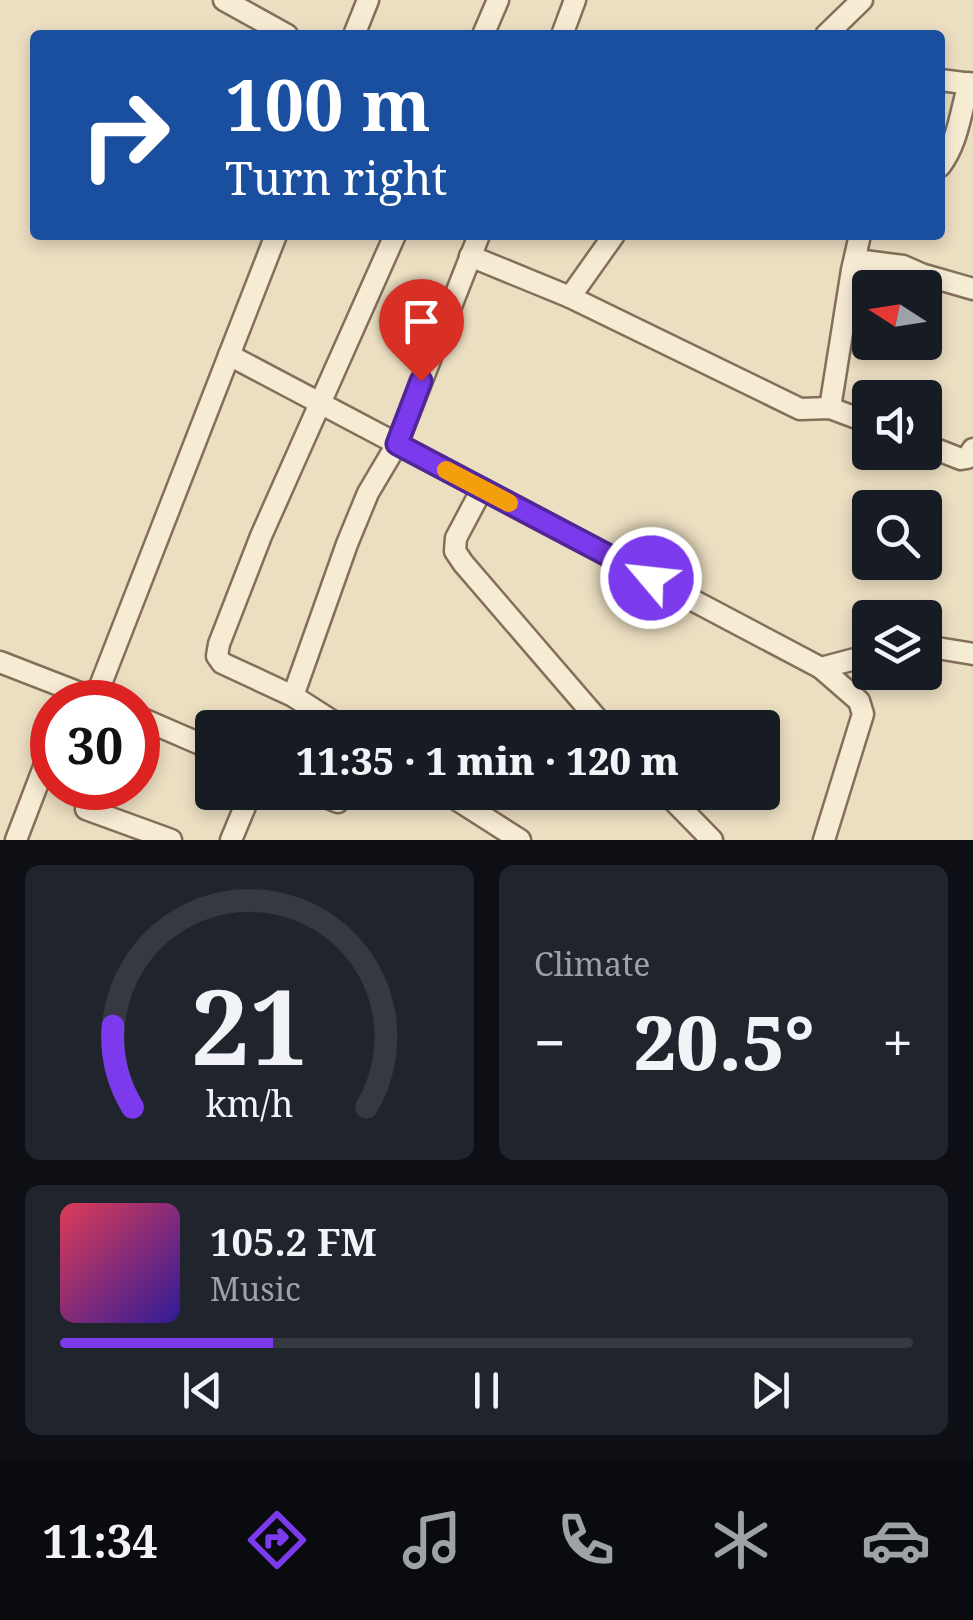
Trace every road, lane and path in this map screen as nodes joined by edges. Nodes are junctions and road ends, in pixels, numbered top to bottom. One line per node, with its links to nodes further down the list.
1 (224, 0): 6 (street)
2 (368, 0): 7 (street)
3 (498, 0): 8 (street)
4 (575, 0): 9 (street)
5 (862, 0): 10 (street)
6 (278, 30)
7 (356, 30)
8 (485, 30)
9 (564, 30)
10 (831, 30)
11 (945, 81): 12 (street)
12 (971, 84): 13 (street)
13 (945, 159)
14 (274, 240): 23 (street)
15 (393, 240): 24 (street)
16 (477, 240): 19 (street)
17 (610, 240): 22 (street)
18 (859, 240): 20 (street)
19 (470, 256): 22 (street); 27 (street)
20 (856, 260): 21 (street); 25 (street)
21 (973, 289)
22 (570, 296): 25 (street)
23 (229, 355): 24 (street); 37 (street)
24 (321, 404): 27 (street); 38 (street)
25 (830, 408): 26 (street)
26 (852, 416)
27 (397, 444): 30 (street); 38 (street)
28 (973, 448): 29 (street)
29 (942, 451)
30 (482, 489): 35 (street); 40 (street)
31 (942, 649): 32 (street)
32 (973, 654)
33 (852, 660): 35 (street)
34 (0, 662): 36 (street)
35 (821, 668): 53 (street)
36 (41, 680)
37 (93, 680)
38 (293, 696): 39 (street)
39 (315, 710)
40 (590, 710)
41 (160, 727): 42 (street)
42 (195, 742)
43 (30, 803): 48 (street)
44 (89, 810): 49 (street)
45 (244, 810): 50 (street)
46 (474, 810): 51 (street)
47 (683, 810): 52 (street)
48 (16, 840)
49 (171, 840)
50 (231, 840)
51 (520, 840)
52 (712, 840)
53 (824, 840)

